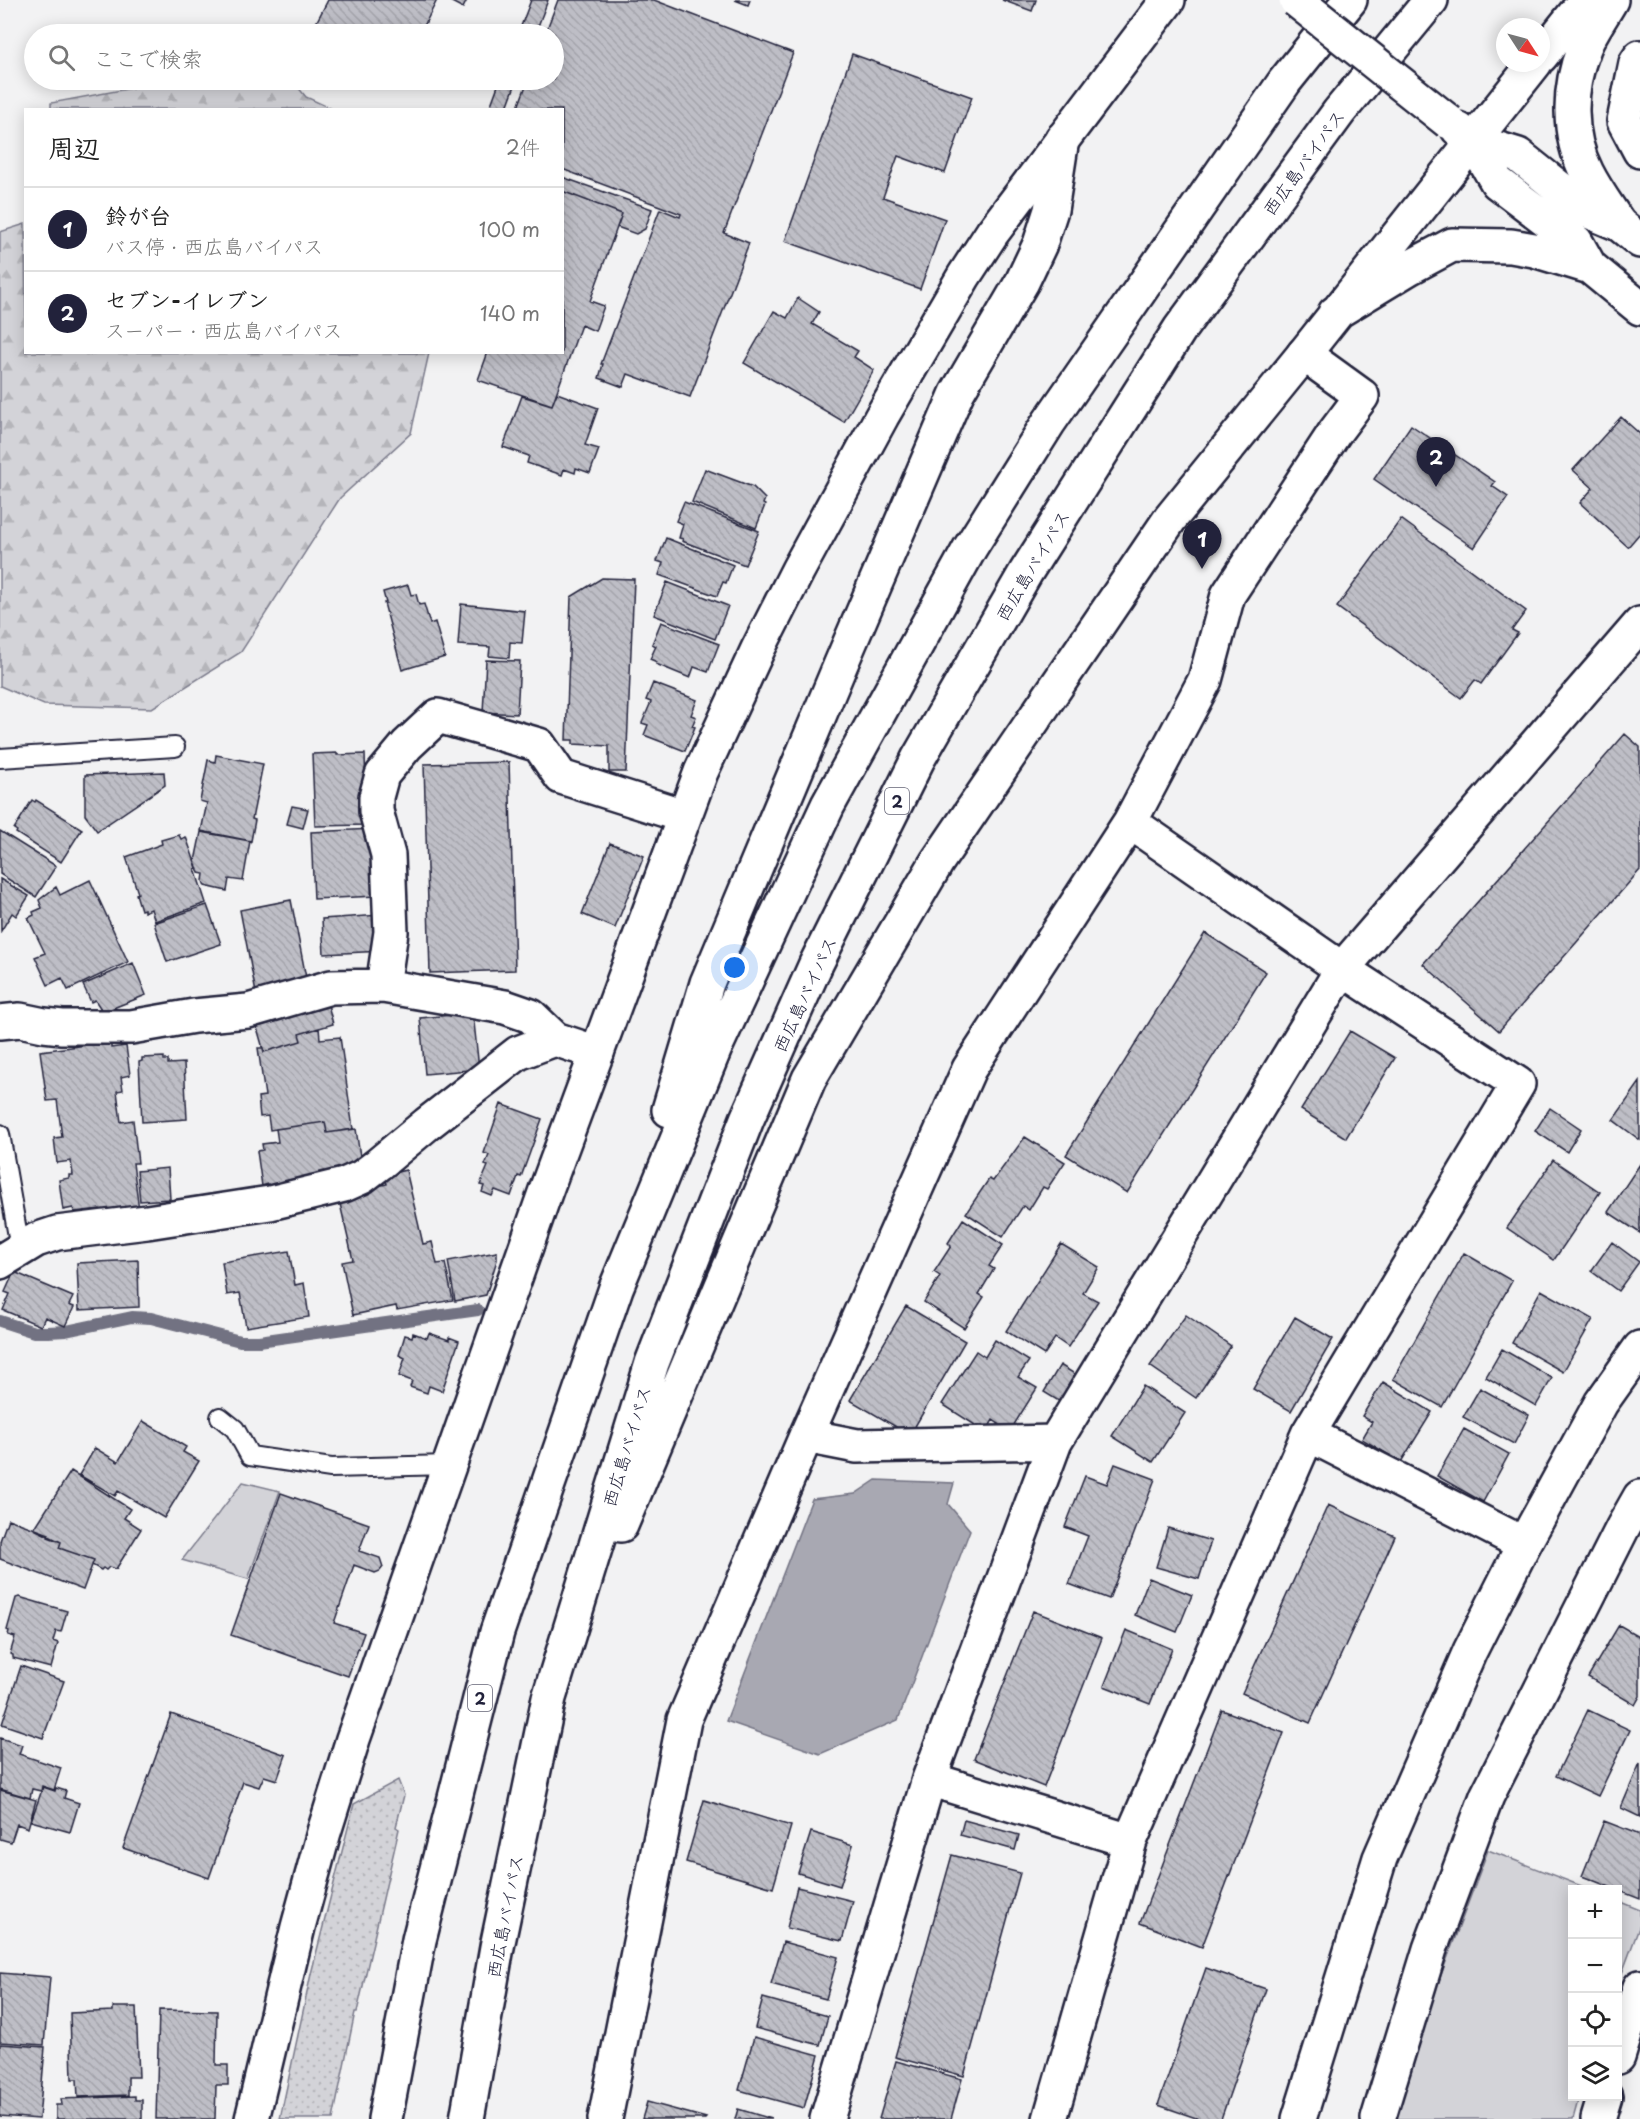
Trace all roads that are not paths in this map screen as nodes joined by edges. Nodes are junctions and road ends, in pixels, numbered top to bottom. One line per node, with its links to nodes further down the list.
1 (1168, 0): 11 (main road)
2 (1296, 0): 10 (main road, bridge)
3 (1350, 0): 30 (main road, 2)
4 (1431, 0): 39 (main road, 西広島バイパス / 2)
5 (1586, 0): 7 (main road)
6 (1611, 0): 13 (main road)
7 (1550, 45)
8 (1640, 57): 12 (main road)
9 (1525, 72): 10 (main road)
10 (1461, 131): 13 (main road); 14 (main road); 16 (main road)
11 (1062, 139): 21 (main road); 30 (main road)
12 (1640, 151)
13 (1629, 233)
14 (1590, 267): 15 (main road); 16 (main road)
15 (1640, 308)
16 (1335, 313): 17 (main road)
17 (1304, 354): 22 (main road); 39 (main road)
18 (1640, 624): 23 (main road)
19 (175, 747): 20 (lane)
20 (0, 758)
21 (684, 816): 24 (main road); 27 (main road)
22 (1130, 822): 23 (main road); 34 (main road)
23 (1342, 969): 33 (main road); 35 (main road)
24 (383, 986): 25 (main road); 26 (main road)
25 (0, 1022)
26 (555, 1039): 27 (main road); 29 (main road)
27 (597, 1053): 36 (main road)
28 (0, 1134): 29 (lane)
29 (10, 1255)
30 (616, 1288): 46 (main road, 2)
31 (1640, 1348): 38 (main road)
32 (220, 1417): 36 (lane)
33 (1308, 1434): 38 (main road); 41 (main road)
34 (806, 1436): 35 (main road); 48 (main road)
35 (1055, 1442): 40 (main road)
36 (449, 1464): 45 (main road)
37 (1640, 1497): 52 (main road)
38 (1524, 1544): 51 (main road)
39 (549, 1698): 47 (main road, 西広島バイパス / 2)
40 (929, 1779): 41 (main road); 49 (main road)
41 (1130, 1841): 50 (main road)
42 (1640, 1987): 43 (main road)
43 (1620, 2047)
44 (1604, 2101): 53 (main road)
45 (252, 2119)
46 (385, 2119)
47 (466, 2119)
48 (605, 2119)
49 (827, 2119)
50 (1050, 2119)
51 (1299, 2119)
52 (1378, 2119)
53 (1598, 2119)

